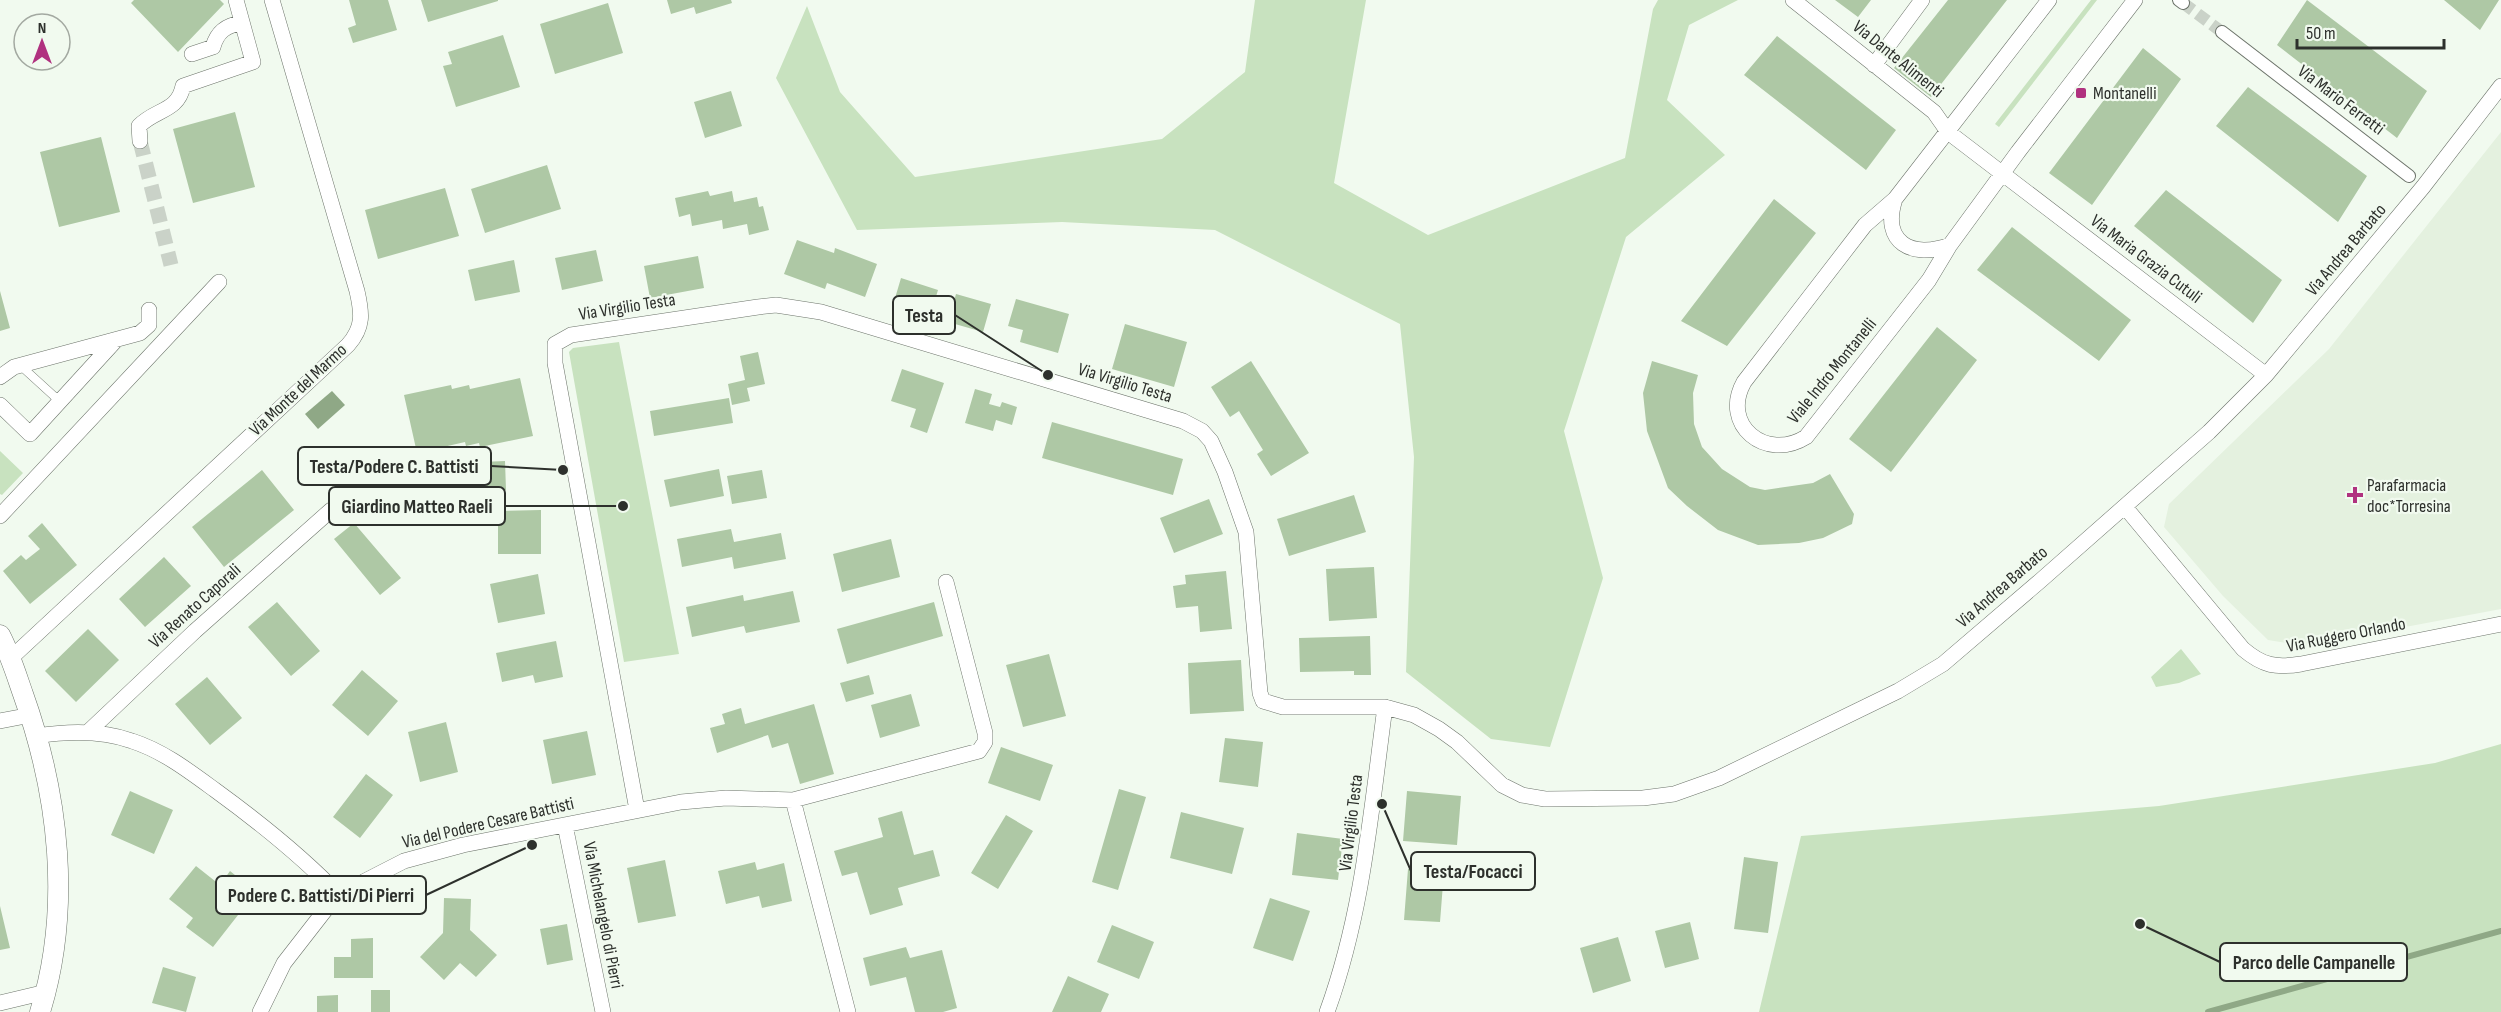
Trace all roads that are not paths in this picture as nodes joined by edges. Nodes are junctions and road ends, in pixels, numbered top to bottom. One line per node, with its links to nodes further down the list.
1 (236, 0): 7 (street)
2 (272, 0): 32 (street, Via Monte del Marmo)
3 (1793, 0): 10 (street, Via Dante Alimenti)
4 (1922, 0): 10 (street)
5 (2049, 0): 12 (street, Viale Indro Montanelli)
6 (2135, 0): 14 (street, Viale Indro Montanelli)
7 (242, 22): 9 (street); 13 (street)
8 (2222, 32): 15 (street, Via Mario Ferretti)
9 (192, 54)
10 (1874, 65): 12 (street, Via Dante Alimenti)
11 (2501, 86): 22 (street, Via Andrea Barbato)
12 (1948, 132): 14 (street, Via Dante Alimenti); 16 (street, Viale Indro Montanelli)
13 (140, 141)
14 (2002, 173): 17 (street, Viale Indro Montanelli); 22 (street, Via Maria Grazia Cutuli)
15 (2409, 176)
16 (1895, 199): 17 (street); 17 (street, Viale Indro Montanelli)
17 (1950, 245)
18 (219, 282): 28 (street)
19 (149, 310): 20 (street)
20 (116, 340): 21 (street); 24 (street)
21 (21, 366): 23 (street); 24 (lane)
22 (2266, 375): 26 (street, Via Andrea Barbato)
23 (0, 377)
24 (64, 397): 25 (street)
25 (0, 405)
26 (2125, 507): 30 (street, Via Ruggero Orlando); 33 (street, Via Andrea Barbato)
27 (331, 510): 36 (street, Via Renato Caporali)
28 (0, 516)
29 (945, 582): 38 (street, Via del Podere Cesare Battisti)
30 (2501, 624)
31 (0, 635): 32 (street)
32 (11, 658): 34 (street)
33 (1385, 707): 39 (street, Via Virgilio Testa); 48 (street, Via Virgilio Testa)
34 (31, 715): 35 (street); 37 (street)
35 (0, 722)
36 (88, 732): 37 (street); 41 (street)
37 (37, 736): 42 (street)
38 (793, 800): 39 (street, Via del Podere Cesare Battisti); 47 (street)
39 (637, 810): 40 (street, Via del Podere Cesare Battisti)
40 (565, 825): 41 (street, Via del Podere Cesare Battisti); 46 (street, Via Michelangelo di Pierri)
41 (341, 897): 45 (street, Via del Podere Cesare Battisti)
42 (46, 992): 43 (street); 44 (street)
43 (0, 1003)
44 (40, 1012)
45 (260, 1012)
46 (603, 1012)
47 (848, 1012)
48 (1326, 1012)

